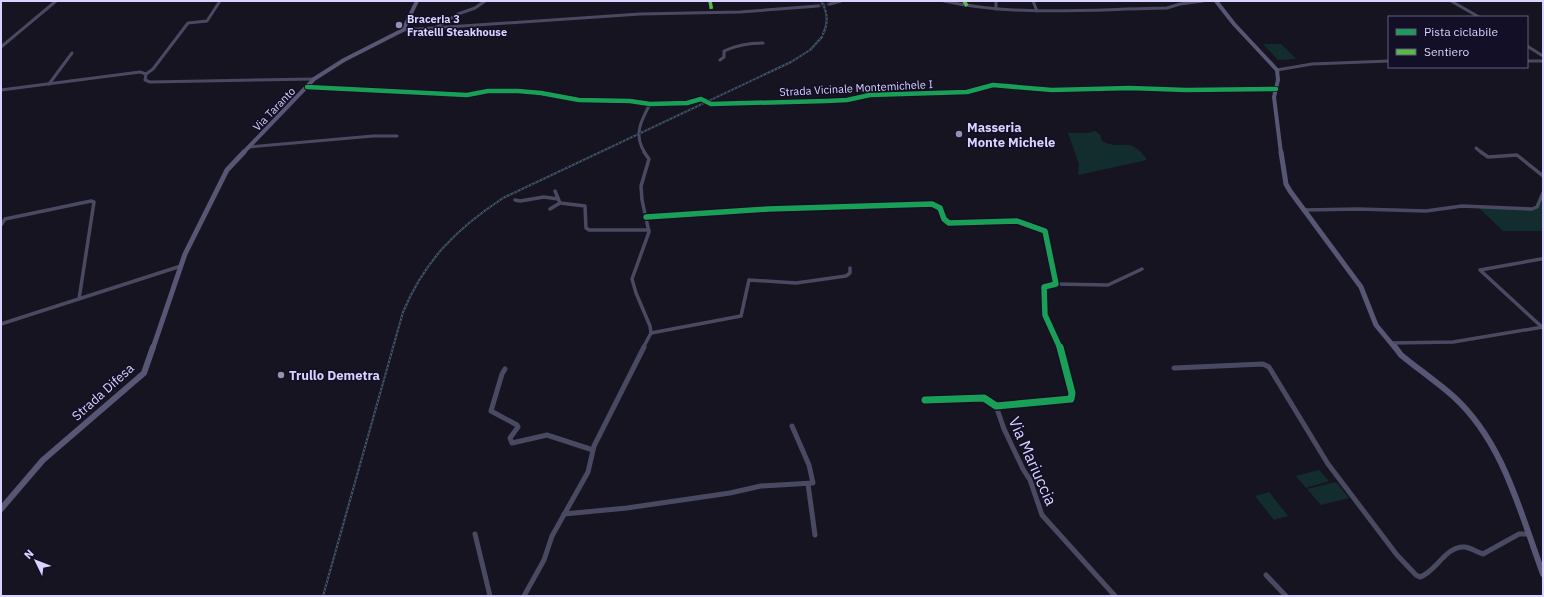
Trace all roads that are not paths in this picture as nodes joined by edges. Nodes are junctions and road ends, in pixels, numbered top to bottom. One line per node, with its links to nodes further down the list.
1 (56, 1): 20 (street)
2 (220, 1): 29 (street)
3 (417, 1): 18 (main road)
4 (485, 1): 17 (street)
5 (841, 1): 12 (street)
6 (944, 1): 14 (street)
7 (996, 1): 14 (street)
8 (1033, 1): 15 (street)
9 (1203, 1): 15 (street)
10 (1216, 1): 28 (main road)
11 (1451, 1): 16 (street)
12 (830, 4)
13 (818, 6): 17 (street)
14 (996, 9): 15 (street)
15 (1037, 11)
16 (1476, 16)
17 (434, 28): 18 (street)
18 (403, 30): 30 (main road, Via Taranto)
19 (763, 43): 24 (street)
20 (1, 47)
21 (1528, 47): 23 (street)
22 (72, 53): 31 (street)
23 (1543, 56)
24 (720, 60)
25 (1388, 61): 28 (street)
26 (1528, 61): 27 (street)
27 (1543, 61)
28 (1277, 70): 33 (main road)
29 (146, 74): 30 (street); 31 (street)
30 (314, 79): 32 (main road, Via Taranto)
31 (49, 84): 34 (street)
32 (307, 87): 37 (street); 39 (main road, Via Taranto)
33 (1276, 89): 36 (street, Strada Vicinale Montemichele I); 47 (main road)
34 (1, 90)
35 (704, 100): 37 (street)
36 (708, 103)
37 (650, 104): 48 (street)
38 (397, 136): 39 (street)
39 (249, 148): 52 (main road, Via Taranto)
40 (1476, 148): 41 (street)
41 (1543, 176)
42 (555, 192): 45 (street)
43 (1543, 193): 47 (street)
44 (515, 200): 45 (street)
45 (559, 201): 46 (street); 50 (street)
46 (550, 209)
47 (1303, 210): 60 (main road)
48 (646, 217): 50 (street); 55 (street)
49 (1, 224): 56 (street)
50 (649, 230): 59 (street)
51 (1541, 259): 58 (street)
52 (181, 266): 56 (street); 68 (main road, Strada Difesa)
53 (850, 268): 59 (street)
54 (1142, 269): 55 (street)
55 (1056, 284): 64 (street)
56 (79, 299): 57 (street)
57 (1, 324)
58 (1543, 328): 60 (street)
59 (650, 334): 66 (street)
60 (1391, 343): 71 (main road)
61 (1174, 368): 71 (street)
62 (505, 369): 66 (street)
63 (925, 400): 64 (street)
64 (996, 406): 78 (street, Via Mariuccia)
65 (792, 426): 67 (street)
66 (594, 450): 69 (street)
67 (808, 484): 69 (street); 72 (street)
68 (1, 508)
69 (564, 514): 77 (street)
70 (475, 534): 76 (street)
71 (1528, 534): 73 (main road)
72 (816, 535)
73 (1541, 564): 74 (main road)
74 (1543, 574)
75 (1266, 575): 79 (street)
76 (490, 596)
77 (524, 596)
78 (1115, 596)
79 (1286, 596)

